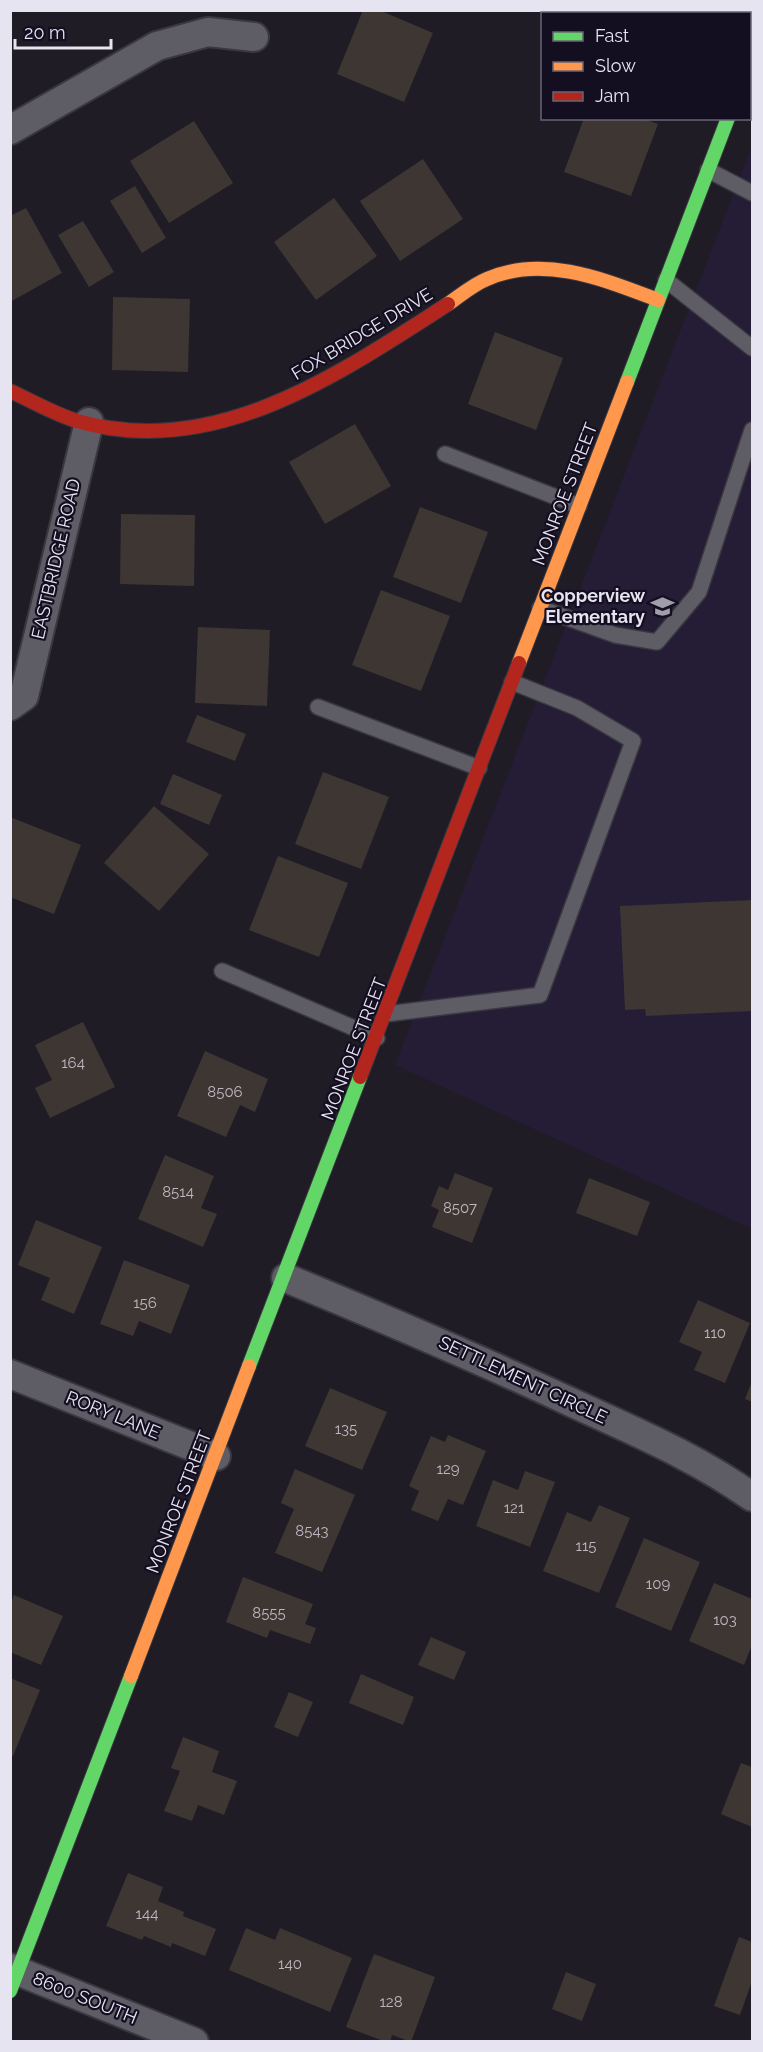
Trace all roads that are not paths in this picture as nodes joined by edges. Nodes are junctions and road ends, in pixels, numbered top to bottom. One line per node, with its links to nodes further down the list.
1 (254, 37): 3 (street)
2 (727, 120): 4 (street, MONROE STREET)
3 (10, 130)
4 (708, 170): 5 (lane); 6 (street, MONROE STREET)
5 (753, 193)
6 (666, 280): 7 (street, MONROE STREET); 8 (lane)
7 (658, 300): 10 (street, FOX BRIDGE DRIVE); 13 (street, MONROE STREET)
8 (753, 348)
9 (10, 391): 10 (street, FOX BRIDGE DRIVE)
10 (89, 422): 16 (street, EASTBRIDGE ROAD)
11 (753, 430): 14 (lane)
12 (445, 454): 13 (lane)
13 (579, 506): 14 (street, MONROE STREET)
14 (540, 608): 15 (street, MONROE STREET)
15 (512, 682): 18 (street, MONROE STREET); 20 (lane)
16 (17, 701)
17 (318, 707): 18 (lane)
18 (479, 768): 20 (street, MONROE STREET)
19 (222, 971): 21 (lane)
20 (386, 1014): 21 (street, MONROE STREET)
21 (377, 1038): 22 (street, MONROE STREET)
22 (286, 1278): 24 (street, MONROE STREET); 25 (street, SETTLEMENT CIRCLE)
23 (10, 1374): 24 (street, RORY LANE)
24 (216, 1456): 26 (street, MONROE STREET)
25 (753, 1497)
26 (13, 1977): 27 (street, 8600 SOUTH)
27 (194, 2042)

